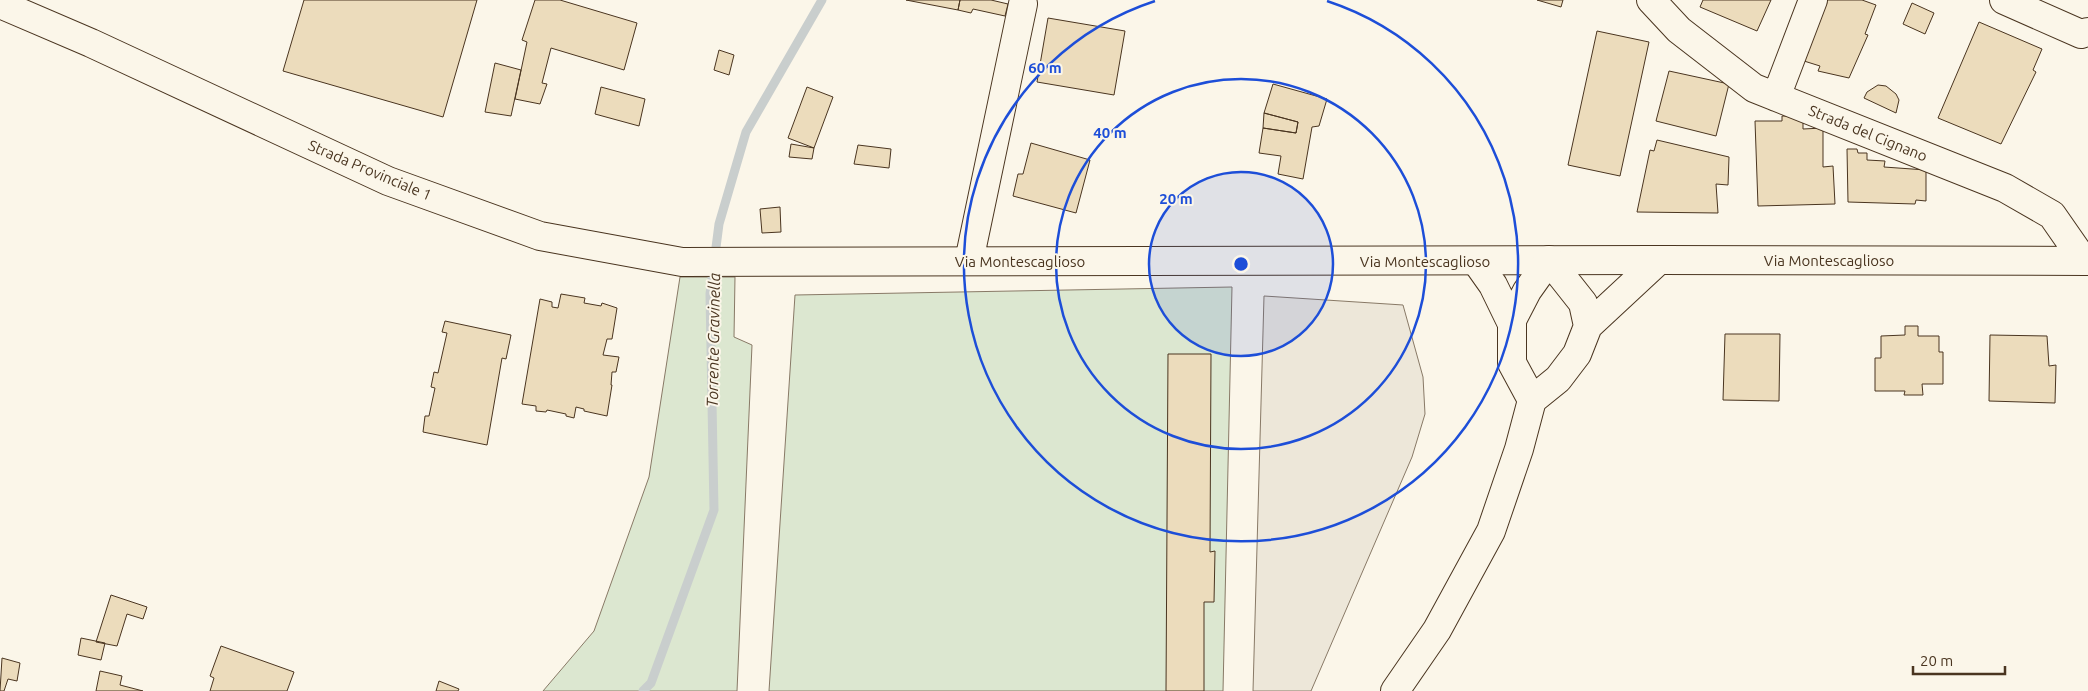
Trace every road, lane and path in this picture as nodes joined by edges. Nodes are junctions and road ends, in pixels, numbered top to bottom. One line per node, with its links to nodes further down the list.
1 (1652, 0): 7 (street, Strada del Cignano)
2 (1813, 0): 7 (street)
3 (2004, 0): 6 (street)
4 (0, 4): 10 (street, Strada Provinciale 1)
5 (1023, 4): 11 (street)
6 (2088, 32)
7 (1776, 97): 13 (street, Strada del Cignano)
8 (1549, 260): 9 (street, Via Montescaglioso); 12 (street, Via Montescaglioso); 14 (street); 15 (street)
9 (1659, 260): 13 (street, Via Montescaglioso); 15 (street)
10 (761, 261): 11 (street, Via Montescaglioso)
11 (968, 261): 12 (street, Via Montescaglioso)
12 (1476, 261): 14 (street)
13 (2086, 261)
14 (1512, 324): 16 (street)
15 (1588, 326): 16 (street)
16 (1532, 400): 17 (street)
17 (1395, 691)

